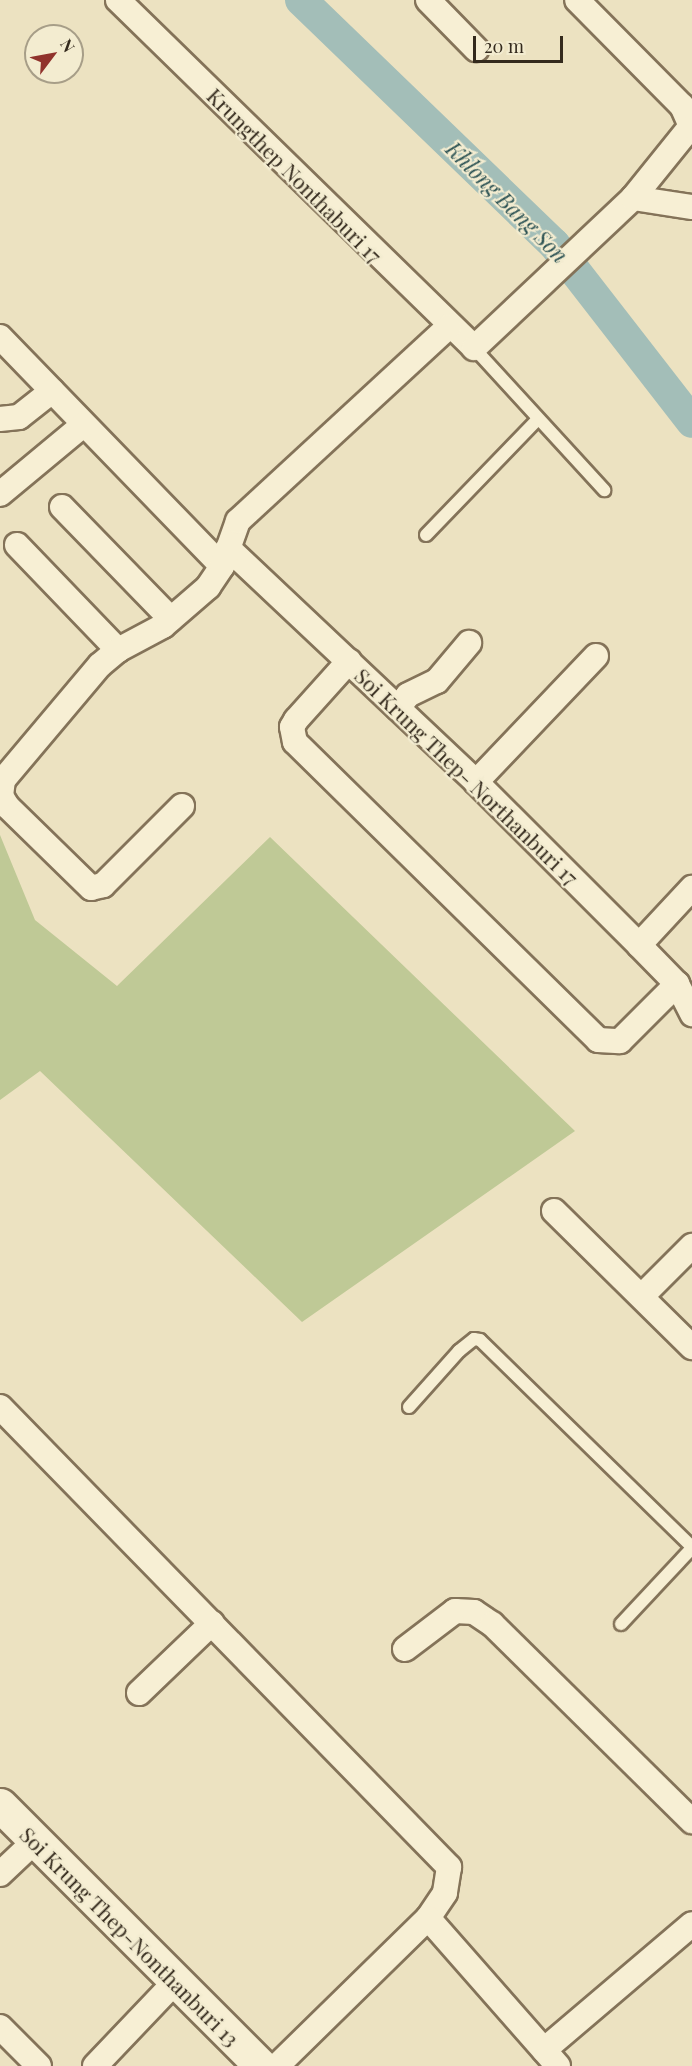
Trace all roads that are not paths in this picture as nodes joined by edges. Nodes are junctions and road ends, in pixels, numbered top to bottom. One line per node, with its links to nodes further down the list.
1 (118, 0): 8 (street, Krungthep Nonthaburi 17)
2 (428, 0): 4 (street)
3 (577, 0): 5 (street)
4 (476, 49)
5 (691, 115): 6 (street)
6 (633, 198): 7 (street); 10 (street)
7 (692, 207)
8 (449, 326): 10 (street, Krungthep Nonthaburi 17); 20 (street)
9 (0, 338): 11 (street, Soi Krung Thep- Northanburi 17)
10 (474, 348): 13 (lane)
11 (52, 391): 12 (street); 14 (street, Soi Krung Thep- Northanburi 17)
12 (0, 419)
13 (538, 419): 15 (lane); 18 (lane)
14 (83, 425): 16 (street); 20 (street, Soi Krung Thep- Northanburi 17)
15 (604, 490)
16 (0, 494)
17 (62, 507): 21 (street)
18 (426, 535)
19 (17, 545): 23 (street)
20 (225, 557): 21 (street); 25 (street, Soi Krung Thep- Northanburi 17)
21 (171, 619): 23 (street)
22 (469, 643): 26 (street)
23 (118, 650): 28 (street)
24 (596, 656): 27 (street)
25 (349, 661): 26 (street, Soi Krung Thep- Northanburi 17); 31 (street)
26 (398, 708): 27 (street, Soi Krung Thep- Northanburi 17)
27 (476, 782): 30 (street, Soi Krung Thep- Northanburi 17)
28 (182, 806)
29 (692, 888): 30 (street)
30 (639, 945): 31 (street, Soi Krung Thep- Northanburi 17)
31 (677, 984): 32 (street, Soi Krung Thep- Northanburi 17)
32 (692, 1014)
33 (554, 1211): 35 (street)
34 (692, 1246): 35 (street)
35 (642, 1296): 36 (street)
36 (692, 1347)
37 (0, 1407): 40 (street)
38 (409, 1407): 39 (lane)
39 (692, 1548): 41 (lane)
40 (212, 1623): 43 (street); 48 (street)
41 (621, 1624)
42 (405, 1650): 45 (street)
43 (139, 1693)
44 (0, 1805): 46 (street, Soi Krung Thep-Nonthanburi 13)
45 (692, 1821)
46 (35, 1841): 47 (street); 50 (street, Soi Krung Thep-Nonthanburi 13)
47 (0, 1874)
48 (428, 1918): 52 (street); 56 (street)
49 (692, 1924): 52 (street)
50 (176, 1981): 54 (street); 55 (street, Soi Krung Thep-Nonthanburi 13)
51 (0, 2027): 53 (street)
52 (551, 2058)
53 (39, 2066)
54 (95, 2066)
55 (261, 2066)
56 (277, 2066)

